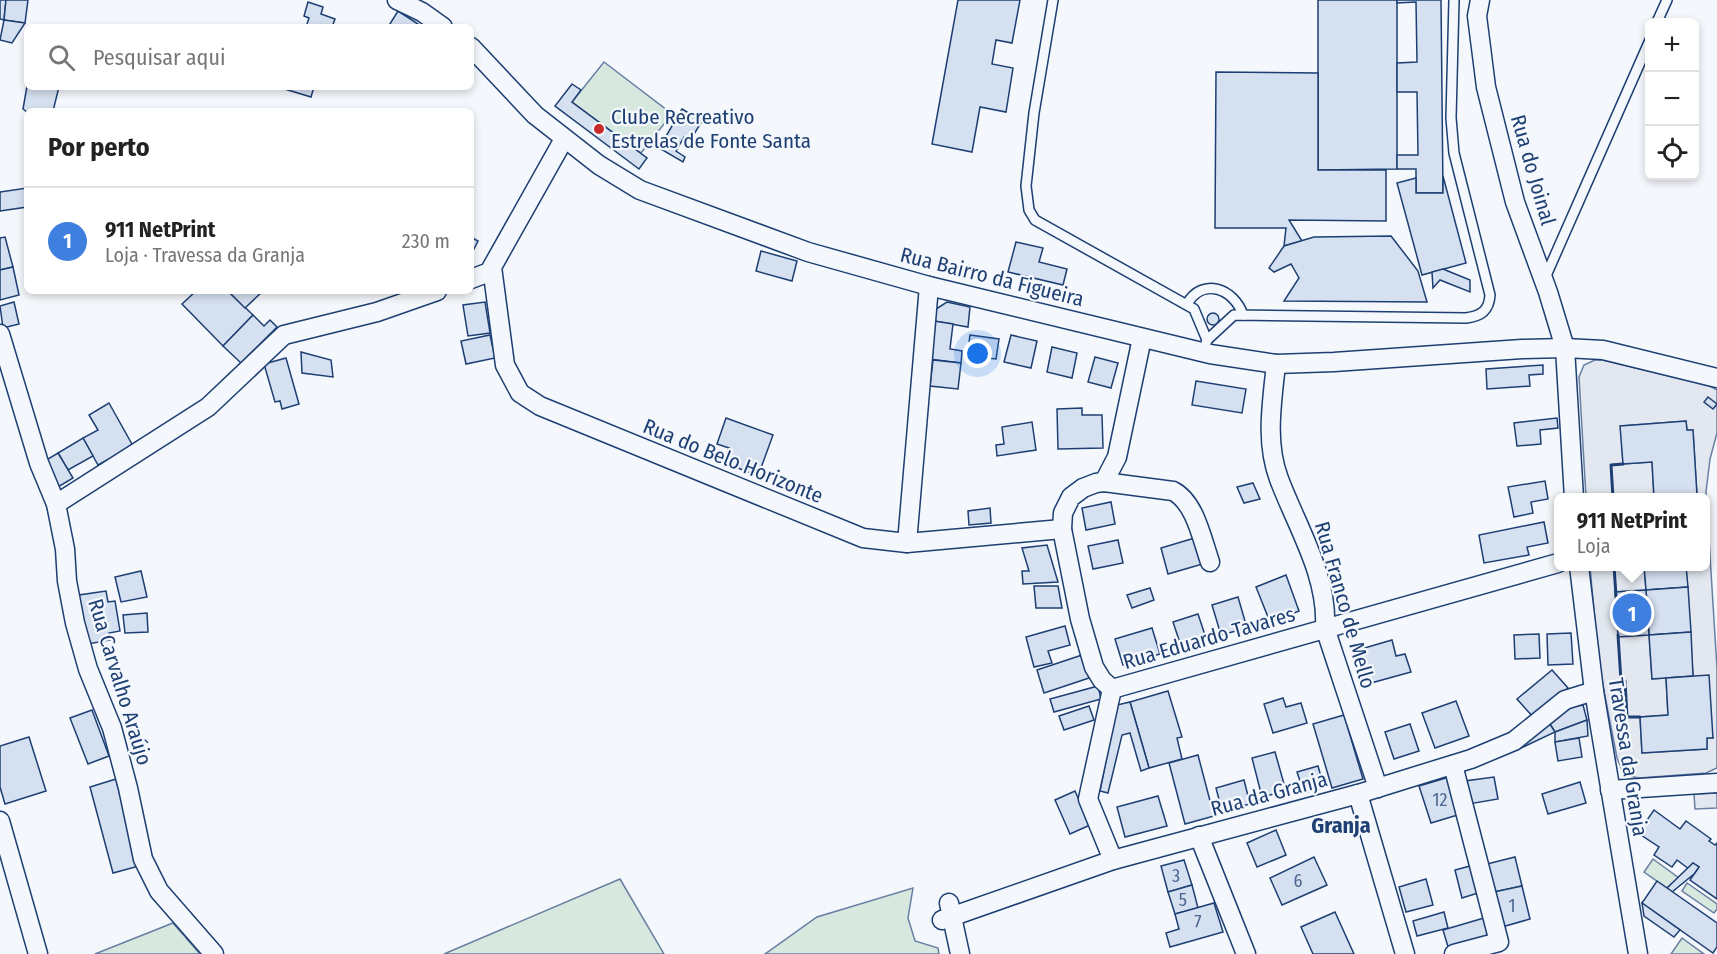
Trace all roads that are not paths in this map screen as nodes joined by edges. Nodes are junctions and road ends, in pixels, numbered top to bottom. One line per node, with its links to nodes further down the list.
1 (397, 0): 8 (street)
2 (429, 0): 9 (street)
3 (1053, 0): 18 (lane)
4 (1454, 0): 19 (lane)
5 (1480, 0): 15 (street, Rua do Joinal)
6 (1667, 0): 7 (lane)
7 (1659, 18)
8 (439, 24)
9 (448, 24)
10 (474, 50): 12 (street, Rua Bairro da Figueira)
11 (1645, 51): 15 (lane)
12 (564, 139): 13 (street); 16 (street, Rua Bairro da Figueira)
13 (492, 271): 14 (street); 30 (street, Rua do Belo Horizonte)
14 (474, 278)
15 (1544, 280): 23 (street, Rua do Joinal)
16 (929, 285): 21 (street, Rua Bairro da Figueira); 30 (street)
17 (428, 294): 28 (street)
18 (1187, 304): 19 (lane); 22 (lane)
19 (1243, 315): 22 (lane)
20 (0, 334): 28 (street, Rua Carvalho Araújo)
21 (1142, 338): 22 (street, Rua Bairro da Figueira); 26 (street)
22 (1205, 346): 24 (street, Rua Bairro da Figueira)
23 (1565, 348): 24 (street, Rua Bairro da Figueira); 25 (street, Rua Bairro da Figueira); 27 (street)
24 (1276, 364): 34 (street, Rua Franco de Mello)
25 (1717, 378)
26 (1104, 482): 29 (street, Rua Eduardo Tavares); 31 (street, Rua Eduardo Tavares)
27 (1574, 493)
28 (56, 504): 46 (street, Rua Carvalho Araújo)
29 (1062, 529): 30 (street, Rua do Belo Horizonte); 35 (street, Rua Eduardo Tavares)
30 (907, 543)
31 (1210, 562)
32 (1554, 563): 34 (street, Rua Eduardo Tavares)
33 (1579, 571): 36 (street, Travessa da Granja)
34 (1325, 628): 35 (street, Rua Eduardo Tavares); 39 (street, Rua Franco de Mello)
35 (1112, 689): 44 (street)
36 (1594, 691): 37 (street, Rua da Granja); 40 (street, Travessa da Granja)
37 (1453, 765): 39 (street, Rua da Granja); 50 (street)
38 (1717, 783): 40 (street)
39 (1378, 788): 41 (street, Rua da Granja)
40 (1610, 790): 51 (street, Travessa da Granja)
41 (1358, 794): 43 (street, Rua da Granja); 49 (street)
42 (0, 821): 45 (street)
43 (1199, 836): 44 (street, Rua da Granja); 48 (street)
44 (1113, 860): 47 (street, Rua da Granja)
45 (38, 954)
46 (214, 954)
47 (960, 954)
48 (1246, 954)
49 (1405, 954)
50 (1454, 954)
51 (1638, 954)

